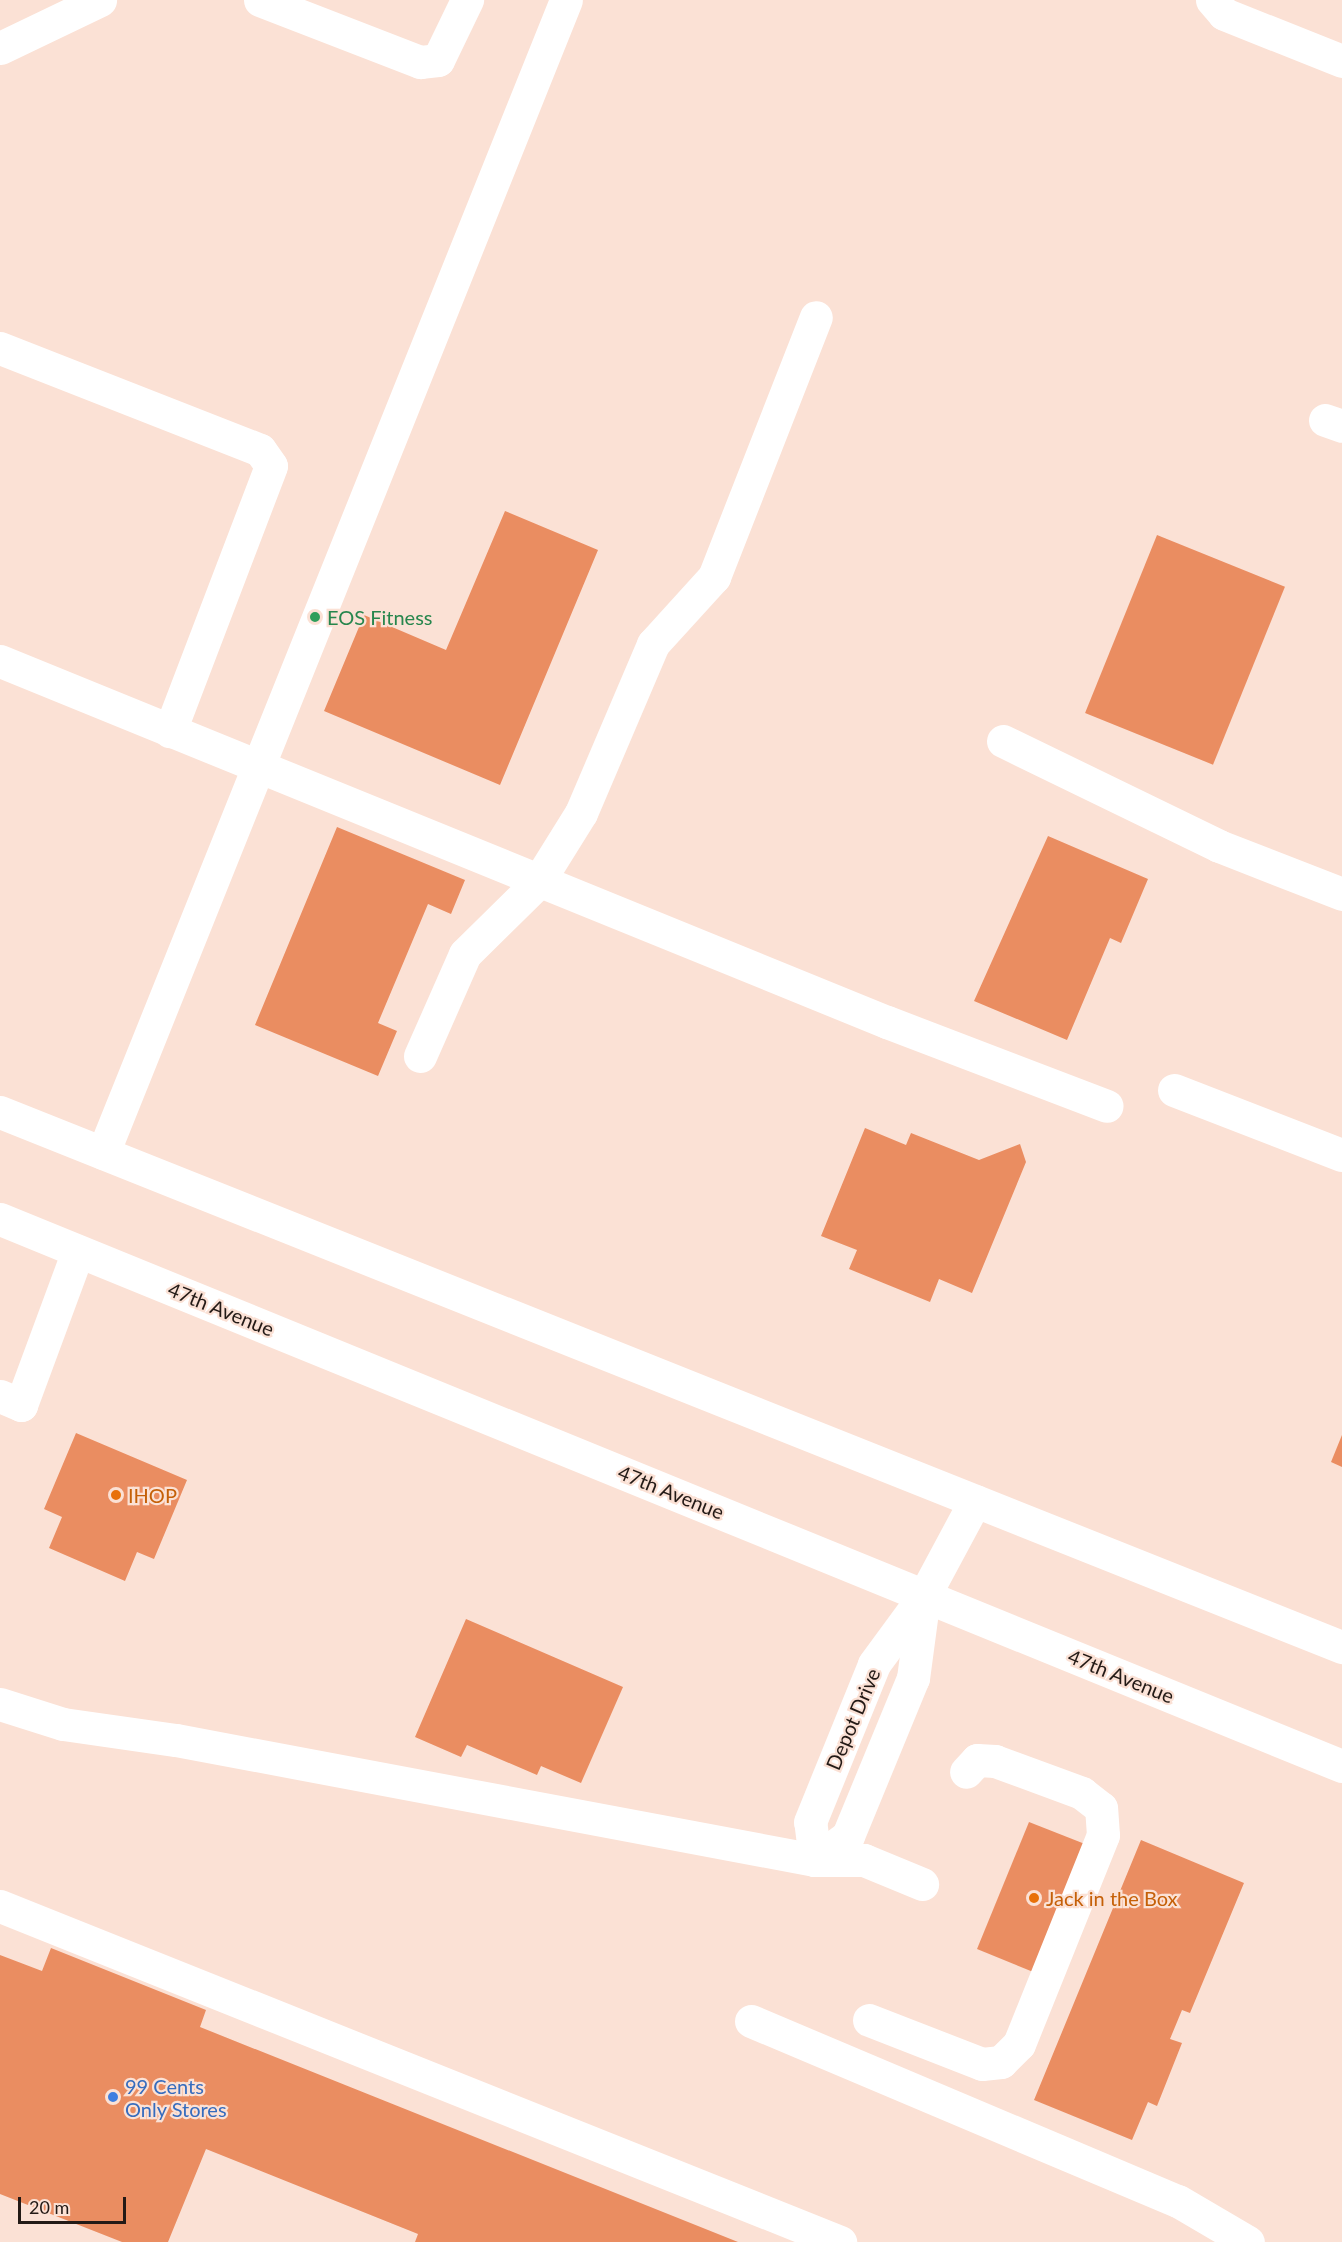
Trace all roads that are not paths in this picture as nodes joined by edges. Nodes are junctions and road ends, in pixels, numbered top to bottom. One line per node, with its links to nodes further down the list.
1 (100, 0): 6 (main road)
2 (260, 0): 3 (main road)
3 (467, 0)
4 (566, 0): 13 (main road)
5 (1212, 0): 7 (main road)
6 (0, 48)
7 (1342, 61)
8 (816, 317): 14 (main road)
9 (0, 348): 11 (main road)
10 (0, 661): 11 (main road)
11 (170, 730): 13 (main road)
12 (1003, 741): 15 (main road)
13 (258, 769): 14 (main road); 20 (main road)
14 (538, 882): 16 (main road); 18 (main road)
15 (1342, 894)
16 (420, 1056)
17 (1174, 1090): 21 (main road)
18 (1107, 1106)
19 (0, 1112): 20 (main road)
20 (103, 1153): 25 (main road)
21 (1342, 1155)
22 (0, 1220): 23 (main road, 47th Avenue)
23 (78, 1251): 24 (main road); 26 (main road, 47th Avenue)
24 (0, 1396)
25 (975, 1501): 26 (main road); 27 (main road)
26 (924, 1596): 29 (main road, 47th Avenue); 31 (main road, Depot Drive)
27 (1342, 1647)
28 (0, 1704): 31 (main road)
29 (1342, 1766)
30 (966, 1772): 34 (main road)
31 (816, 1860): 32 (main road)
32 (922, 1884)
33 (0, 1906): 36 (main road)
34 (869, 2020)
35 (751, 2021): 37 (main road)
36 (840, 2242)
37 (1248, 2242)

